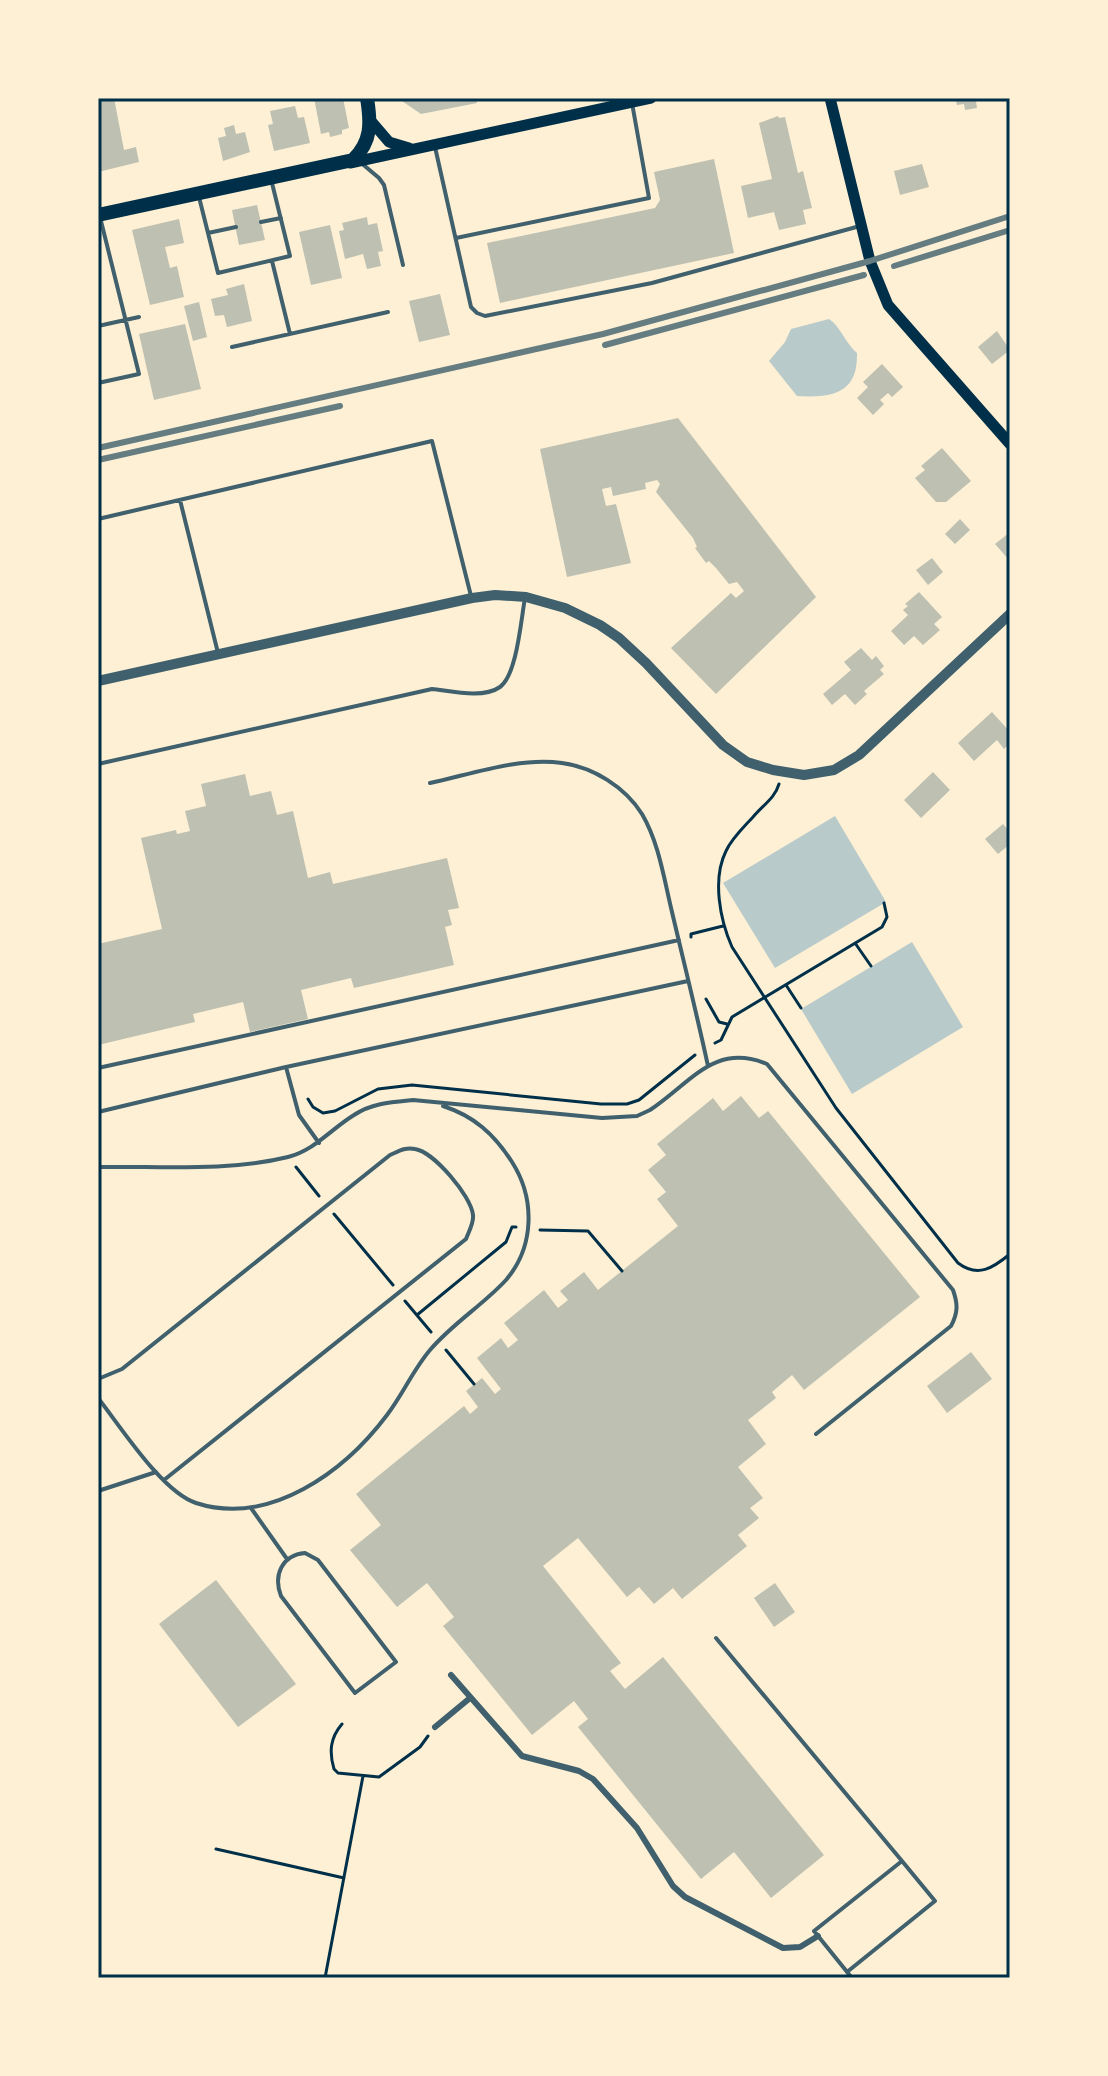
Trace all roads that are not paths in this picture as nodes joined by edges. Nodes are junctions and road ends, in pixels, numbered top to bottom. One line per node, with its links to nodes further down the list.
1 (367, 98): 5 (highway)
2 (651, 98): 4 (main road)
3 (830, 98): 15 (main road)
4 (632, 102): 6 (main road); 18 (lane)
5 (371, 121): 7 (main road); 9 (highway)
6 (435, 145): 7 (main road); 18 (lane)
7 (413, 149): 8 (main road)
8 (358, 161): 9 (main road); 20 (lane)
9 (341, 164): 10 (highway)
10 (271, 179): 11 (highway); 13 (lane)
11 (199, 195): 12 (highway); 17 (lane)
12 (99, 215): 23 (lane)
13 (281, 218): 14 (lane); 19 (lane)
14 (261, 222)
15 (861, 226): 18 (lane); 28 (main road)
16 (236, 227): 17 (lane)
17 (208, 233): 19 (lane)
18 (456, 238)
19 (272, 261): 25 (lane)
20 (403, 265)
21 (388, 312): 25 (lane)
22 (139, 317): 23 (lane)
23 (126, 320): 24 (lane); 27 (lane)
24 (98, 326)
25 (290, 334): 26 (lane)
26 (232, 347)
27 (98, 383)
28 (1010, 444)
29 (180, 500): 30 (lane); 32 (lane); 34 (lane)
30 (98, 519)
31 (526, 597): 32 (street); 33 (street); 36 (lane)
32 (472, 598): 34 (street)
33 (1010, 614)
34 (218, 654): 35 (street)
35 (98, 681)
36 (98, 764)
37 (430, 783): 38 (lane)
38 (679, 940): 39 (lane); 42 (lane)
39 (688, 981): 40 (lane); 41 (lane)
40 (708, 1066): 43 (lane); 49 (lane)
41 (286, 1067): 44 (lane); 45 (lane)
42 (98, 1068)
43 (436, 1103): 45 (lane); 53 (lane)
44 (98, 1112)
45 (319, 1143): 46 (lane)
46 (98, 1167)
47 (98, 1379): 51 (lane)
48 (98, 1398): 50 (lane)
49 (816, 1434)
50 (156, 1472): 51 (lane); 52 (lane)
51 (164, 1480): 53 (lane)
52 (98, 1491)
53 (251, 1508): 54 (lane)
54 (287, 1559): 54 (lane)
55 (716, 1638): 59 (lane)
56 (451, 1675): 57 (street)
57 (470, 1698): 58 (street); 60 (street)
58 (435, 1727)
59 (902, 1861): 60 (lane); 61 (lane)
60 (818, 1936): 61 (lane)
61 (847, 1972): 62 (lane)
62 (852, 1978)

